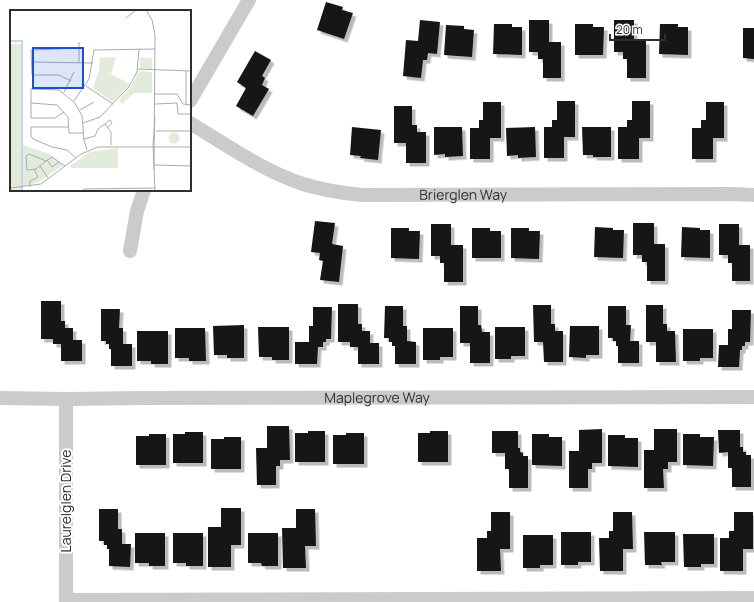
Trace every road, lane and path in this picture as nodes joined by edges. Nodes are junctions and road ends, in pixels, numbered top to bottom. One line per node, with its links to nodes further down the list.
1 (249, 0): 2 (street)
2 (191, 99)
3 (191, 124): 5 (street, Brierglen Way)
4 (144, 191): 6 (street)
5 (754, 195)
6 (130, 251)
7 (754, 397): 9 (street, Maplegrove Way)
8 (0, 398): 9 (street, Maplegrove Way)
9 (66, 399): 11 (street, Laurelglen Drive)
10 (754, 598): 11 (street)
11 (66, 601)

